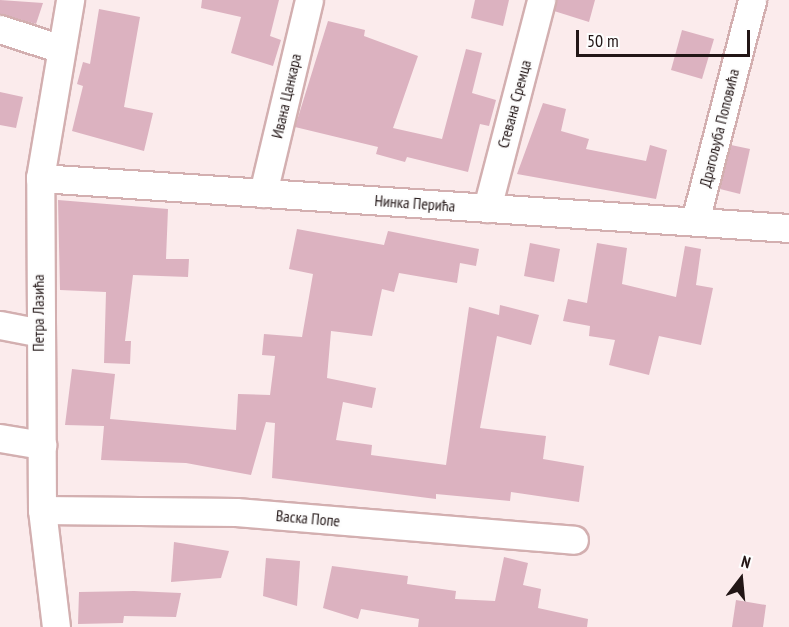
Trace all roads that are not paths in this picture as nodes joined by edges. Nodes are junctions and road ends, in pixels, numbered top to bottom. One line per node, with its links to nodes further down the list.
1 (70, 0): 6 (street, Петра Лазића)
2 (309, 0): 8 (street, Ивана Цанкара)
3 (541, 0): 9 (street, Стевана Сремца)
4 (752, 0): 10 (street, Драгољуба Поповића)
5 (0, 29): 6 (street)
6 (58, 48): 7 (street, Петра Лазића)
7 (40, 178): 8 (street, Нинка Перића); 13 (street, Петра Лазића)
8 (263, 193): 9 (street, Нинка Перића)
9 (487, 208): 10 (street, Нинка Перића)
10 (695, 221): 11 (street, Нинка Перића)
11 (789, 228)
12 (0, 325): 13 (street)
13 (37, 332): 15 (street, Петра Лазића)
14 (0, 438): 15 (street)
15 (42, 445): 16 (street, Петра Лазића)
16 (42, 510): 17 (street, Васка Попе); 18 (street, Петра Лазића)
17 (574, 540)
18 (56, 627)

